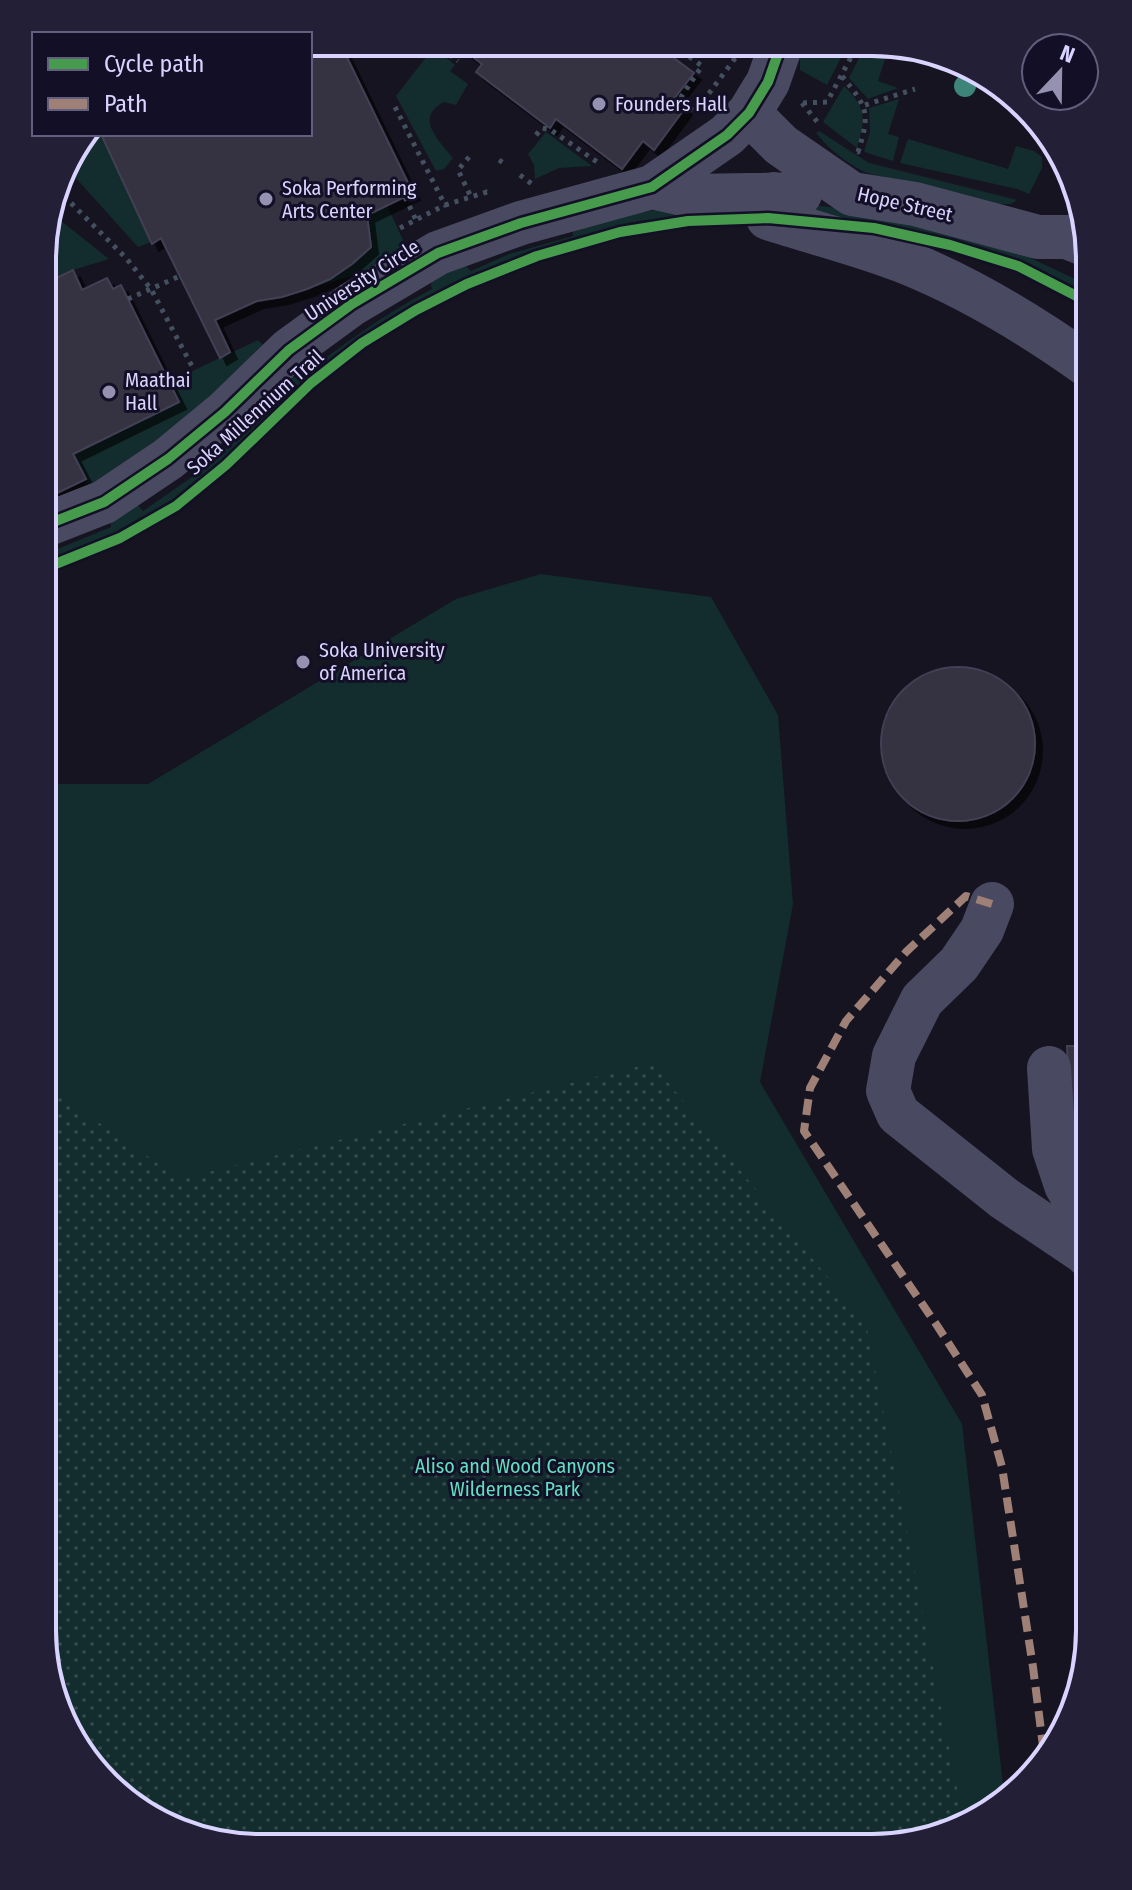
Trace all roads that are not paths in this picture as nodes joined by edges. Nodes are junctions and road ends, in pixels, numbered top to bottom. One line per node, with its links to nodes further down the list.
1 (762, 56): 2 (street, University Circle)
2 (749, 113): 3 (street, University Circle); 4 (street, Hope Street)
3 (652, 187): 5 (street); 10 (street, University Circle)
4 (852, 194): 5 (street); 7 (street, Hope Street)
5 (771, 206): 9 (street)
6 (1075, 240): 7 (street, Hope Street)
7 (1035, 255): 8 (street, Hope Street)
8 (1076, 266)
9 (1076, 358)
10 (56, 542)
11 (992, 904): 14 (street)
12 (1049, 1068): 13 (street)
13 (1076, 1202)
14 (1076, 1247)

